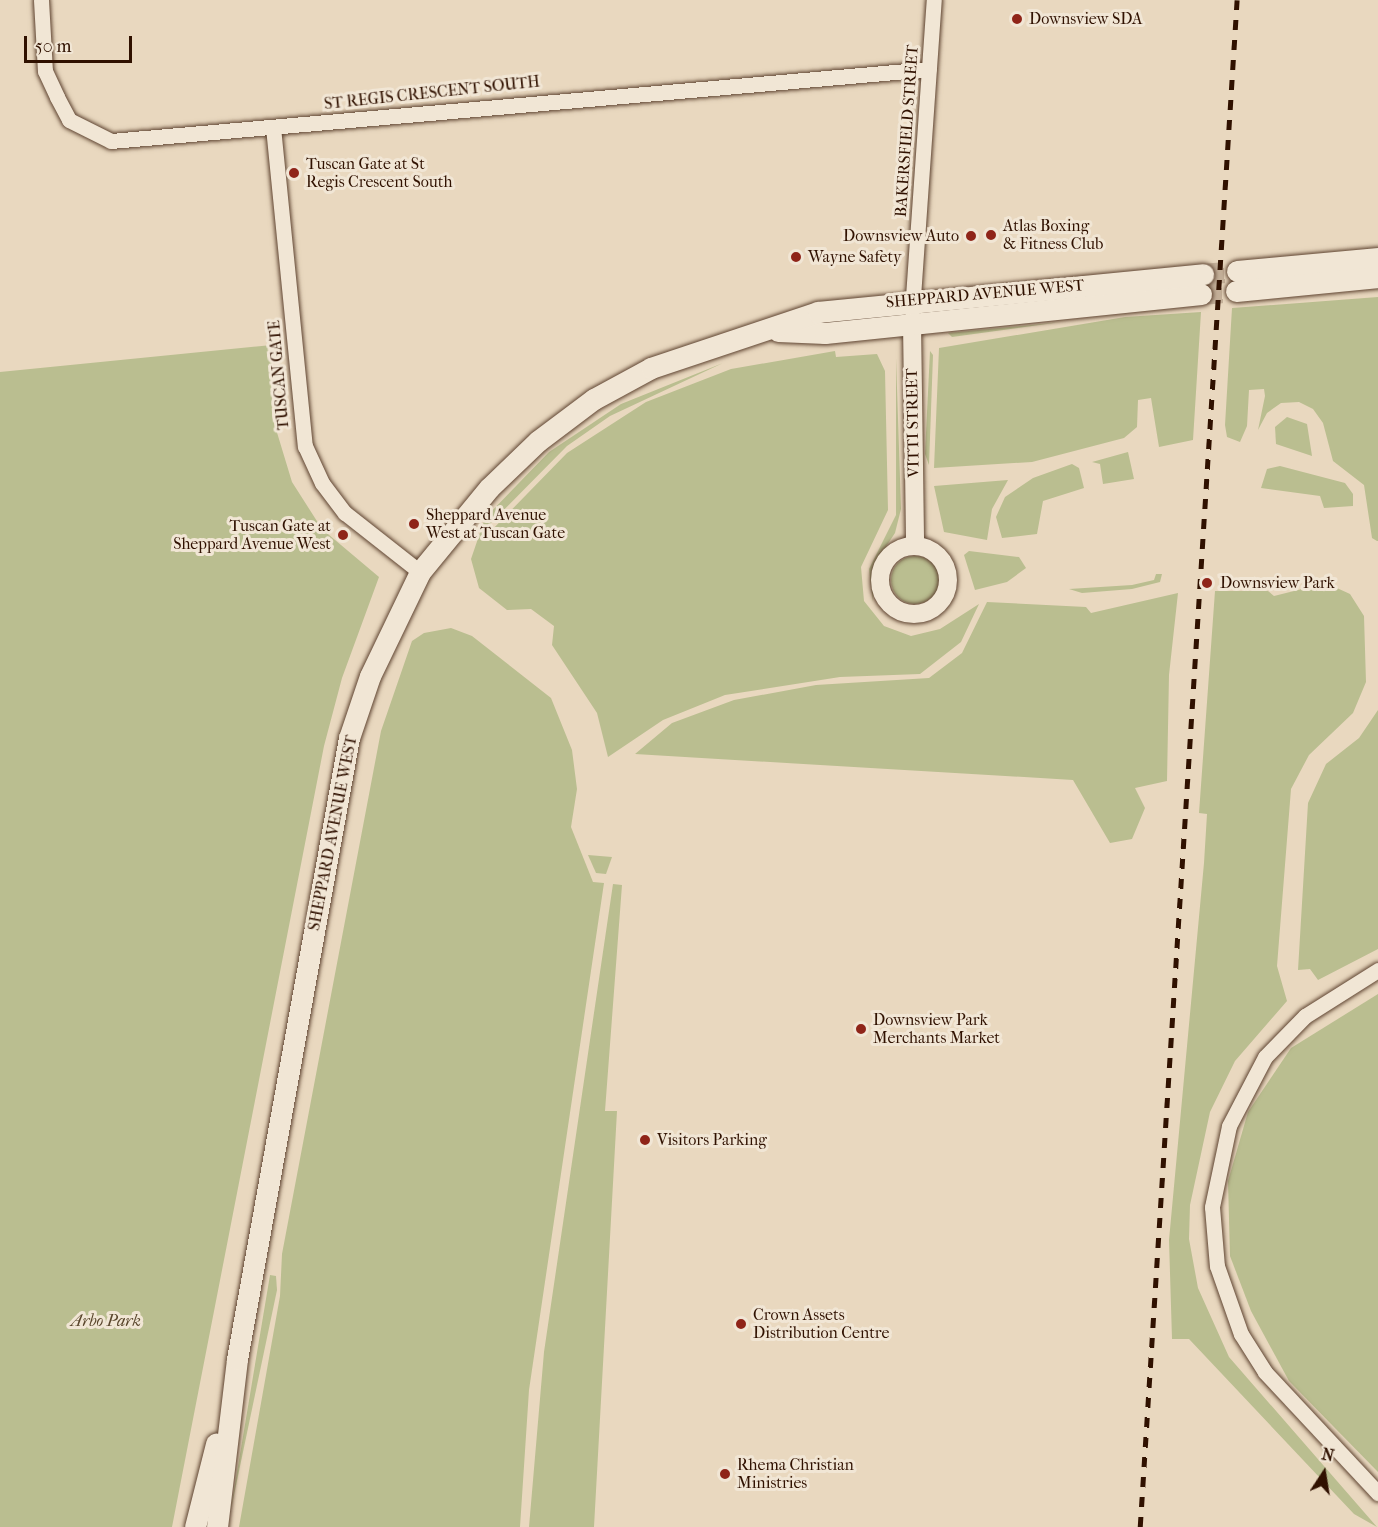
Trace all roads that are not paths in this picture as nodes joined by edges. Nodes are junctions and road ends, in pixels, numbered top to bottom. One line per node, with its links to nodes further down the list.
1 (41, 0): 4 (street, ST REGIS CRESCENT SOUTH)
2 (934, 0): 3 (street, BAKERSFIELD STREET)
3 (929, 69): 4 (street, ST REGIS CRESCENT SOUTH); 7 (street, BAKERSFIELD STREET)
4 (273, 128): 11 (street, TUSCAN GATE)
5 (1378, 258): 6 (main road)
6 (1378, 277)
7 (912, 300): 8 (street, VITTI STREET); 8 (main road, SHEPPARD AVENUE WEST); 9 (main road, SHEPPARD AVENUE WEST)
8 (912, 323): 9 (main road, SHEPPARD AVENUE WEST); 10 (street, VITTI STREET)
9 (772, 330): 11 (main road, SHEPPARD AVENUE WEST)
10 (915, 545)
11 (420, 572): 13 (main road, SHEPPARD AVENUE WEST)
12 (1378, 970): 14 (street)
13 (237, 1359): 15 (main road, SHEPPARD AVENUE WEST); 16 (main road, SHEPPARD AVENUE WEST)
14 (1378, 1493)
15 (195, 1527)
16 (217, 1527)

